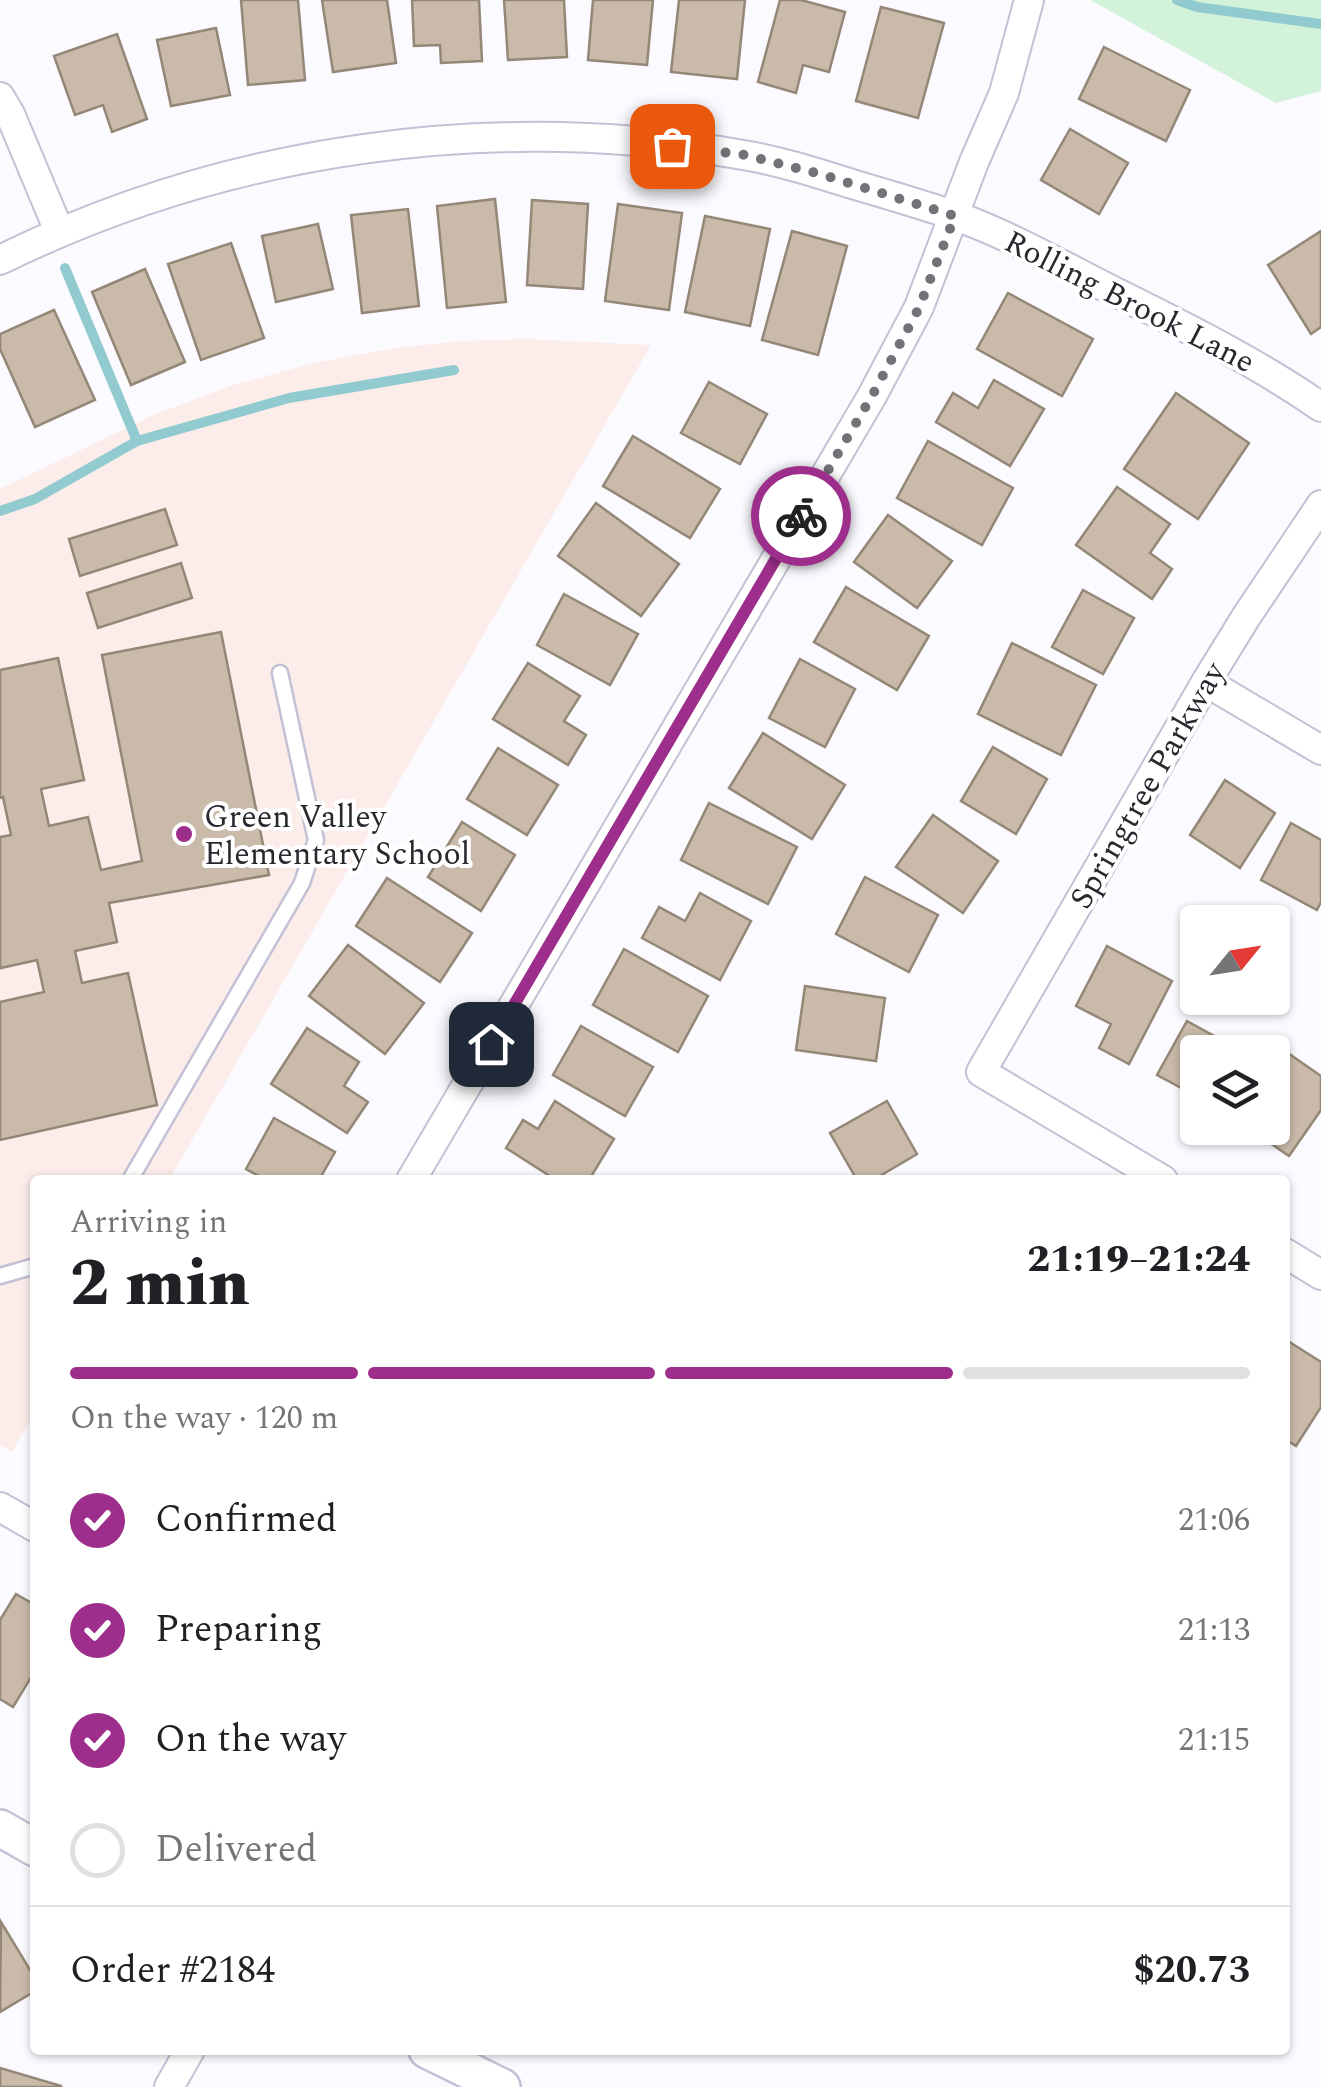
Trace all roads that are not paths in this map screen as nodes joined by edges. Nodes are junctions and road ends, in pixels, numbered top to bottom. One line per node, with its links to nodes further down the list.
1 (1030, 0): 3 (street)
2 (0, 97): 4 (street)
3 (955, 216): 4 (street, Rolling Brook Lane); 6 (street, Rolling Brook Lane); 12 (street)
4 (59, 231): 5 (street, Rolling Brook Lane)
5 (0, 260)
6 (1321, 407)
7 (1321, 505): 9 (street, Springtree Parkway)
8 (280, 673): 11 (lane)
9 (1206, 682): 10 (street); 13 (street, Springtree Parkway)
10 (1321, 750)
11 (133, 1175)
12 (414, 1175)
13 (1155, 1175)
14 (1290, 1256): 16 (street)
15 (30, 1267): 17 (lane)
16 (1321, 1274)
17 (0, 1276)
18 (0, 1506): 19 (street)
19 (30, 1523)
20 (0, 1828): 21 (street)
21 (30, 1845)
22 (187, 2055): 24 (street)
23 (437, 2055): 25 (street)
24 (169, 2087)
25 (502, 2087)

